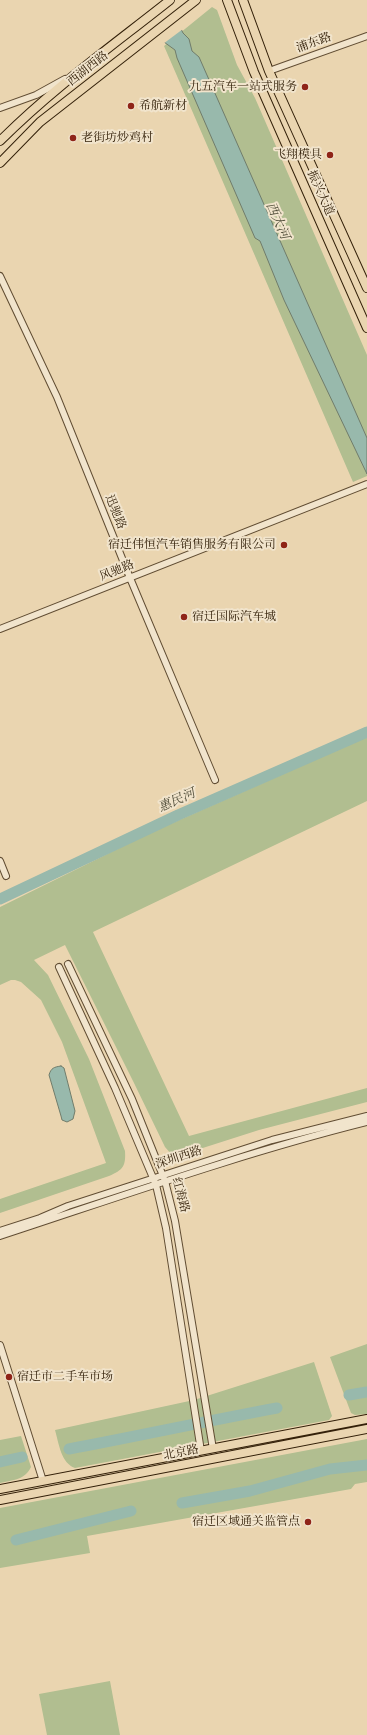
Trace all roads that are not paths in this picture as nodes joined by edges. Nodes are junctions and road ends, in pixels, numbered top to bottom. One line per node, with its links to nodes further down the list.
1 (170, 0): 7 (main road, 西湖西路)
2 (196, 0): 10 (main road, 西湖西路)
3 (227, 0): 13 (main road, 振兴大道)
4 (243, 0): 6 (main road, 振兴大道)
5 (367, 36): 6 (street, 浦东路)
6 (269, 71): 12 (main road, 振兴大道)
7 (69, 78): 8 (street); 9 (main road, 西湖西路)
8 (0, 108)
9 (0, 141)
10 (0, 163)
11 (0, 276): 15 (street, 迅驰路)
12 (367, 288)
13 (367, 328)
14 (367, 484): 15 (street, 风驰路)
15 (130, 578): 16 (street, 风驰路); 17 (street, 迅驰路)
16 (0, 629)
17 (215, 780)
18 (0, 861): 19 (street)
19 (6, 876)
20 (68, 964): 24 (street, 红海路)
21 (59, 967): 25 (street, 红海路)
22 (367, 1116): 24 (street, 深圳西路)
23 (367, 1122): 24 (street, 深圳西路)
24 (164, 1178): 25 (street, 深圳西路); 31 (street, 红海路)
25 (154, 1181): 26 (street, 深圳西路); 27 (street, 深圳西路); 32 (street, 红海路)
26 (0, 1231)
27 (0, 1236)
28 (0, 1345): 33 (street)
29 (367, 1419): 31 (main road, 北京路)
30 (367, 1429): 35 (main road, 北京路)
31 (214, 1449): 32 (main road, 北京路)
32 (201, 1451): 33 (main road, 北京路)
33 (43, 1481): 34 (main road, 北京路)
34 (0, 1489)
35 (0, 1500)

